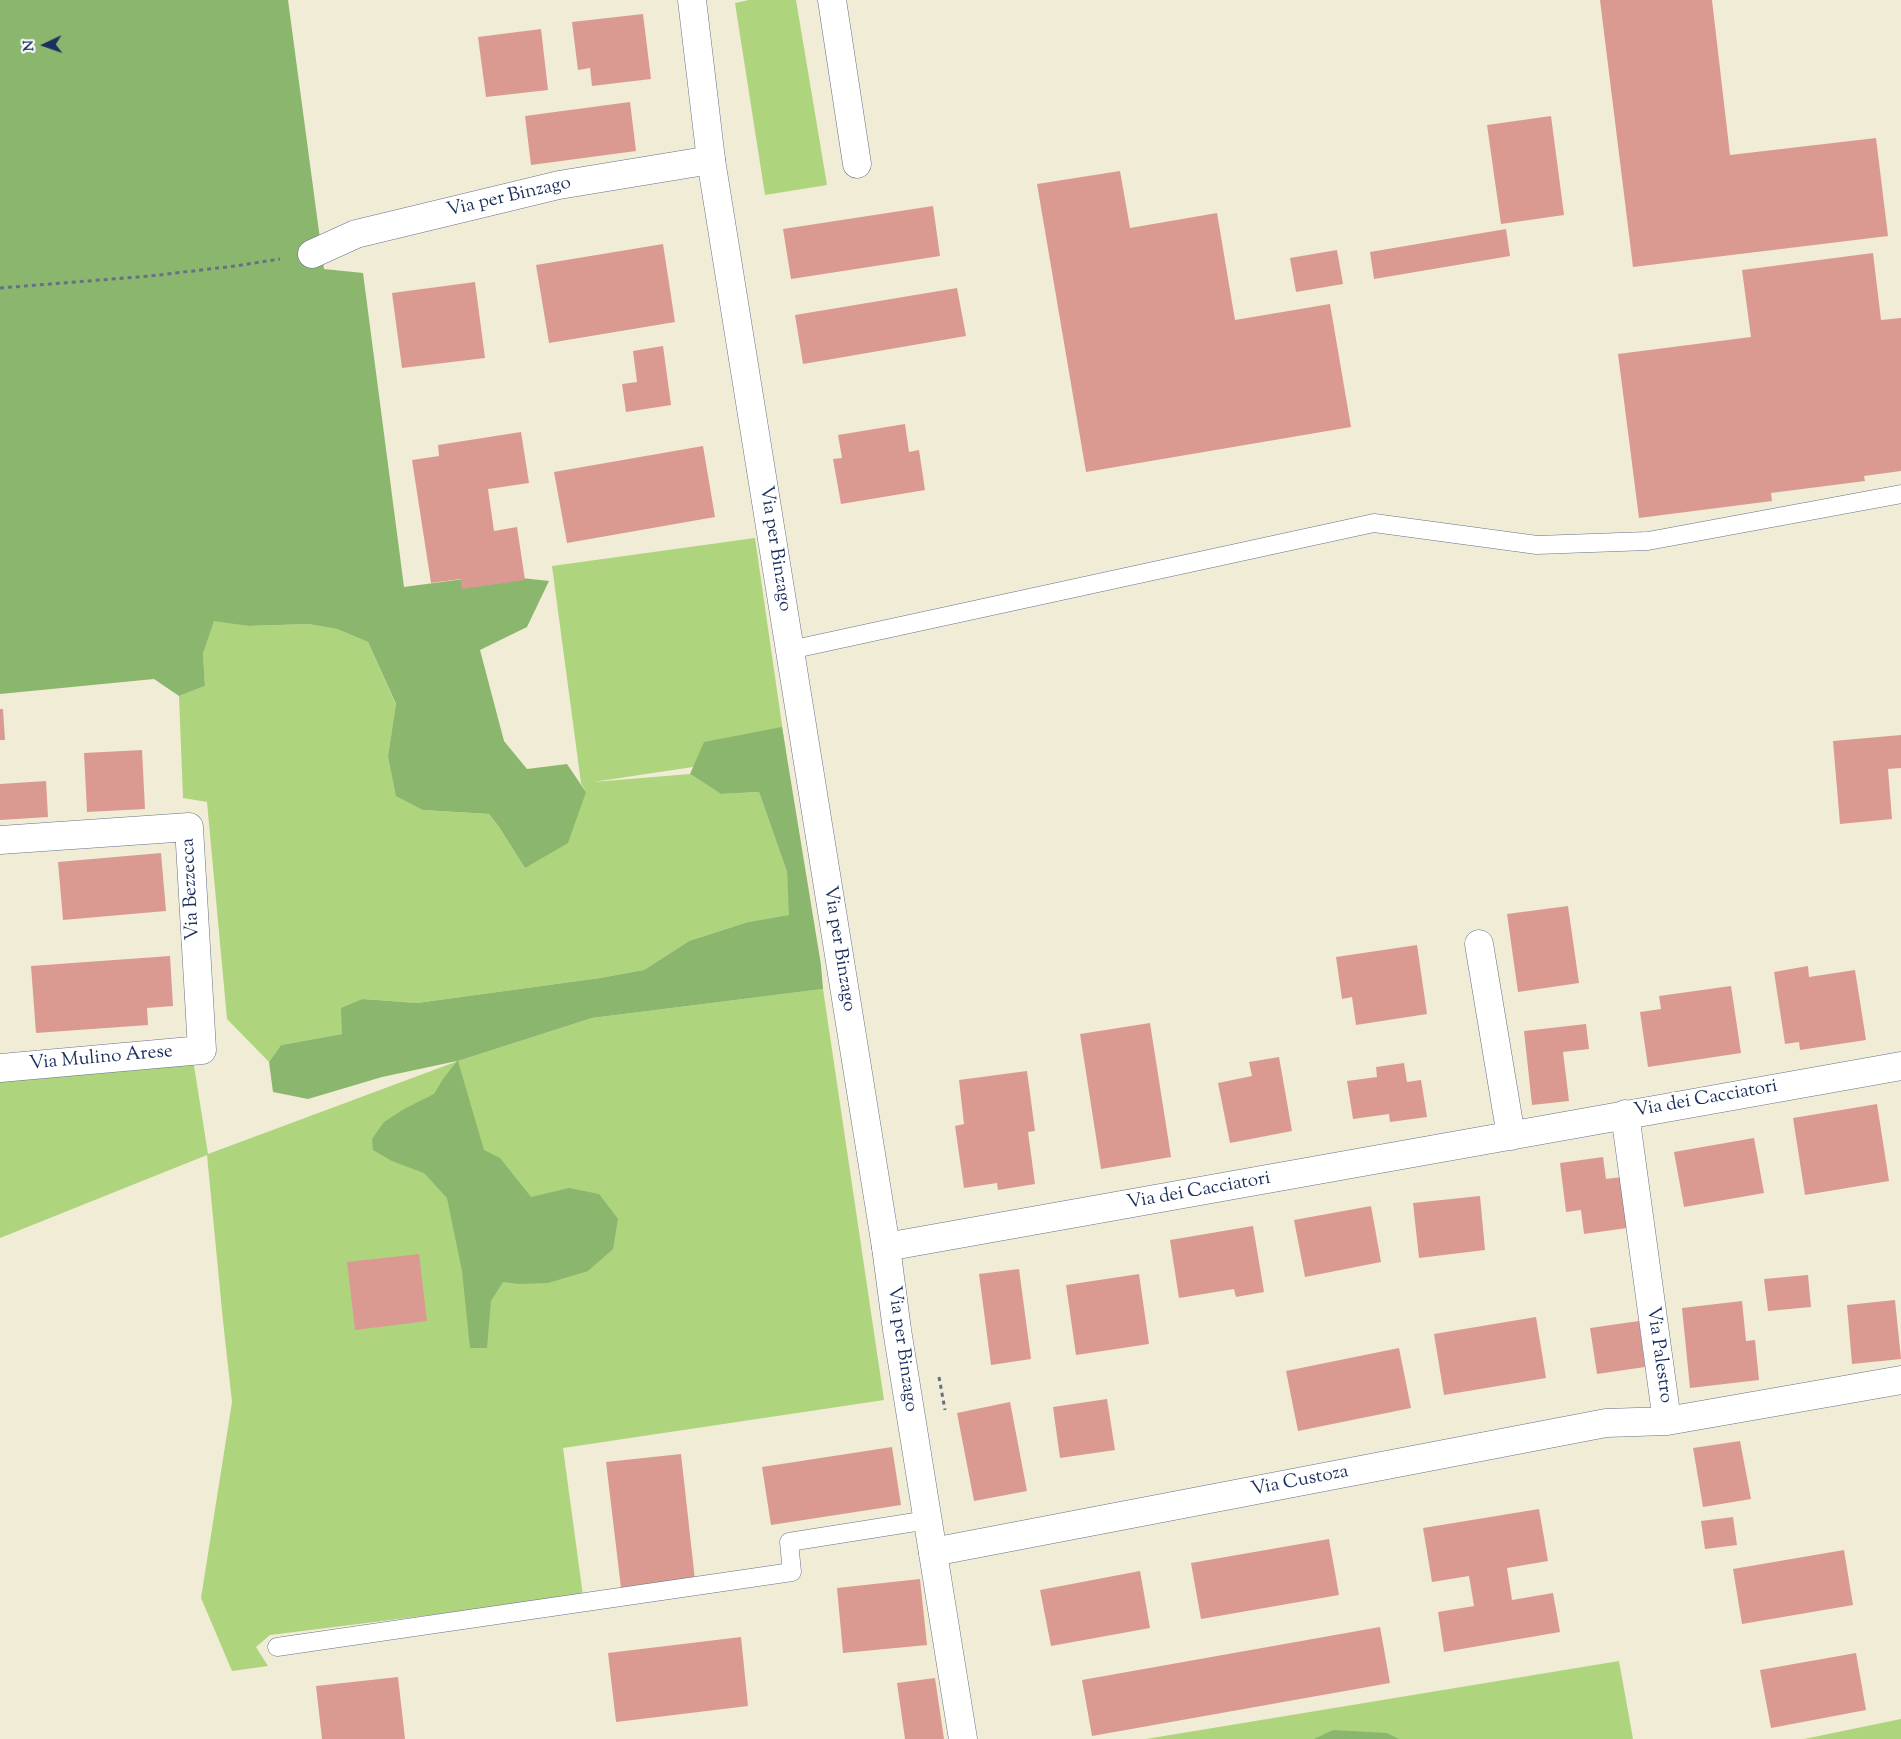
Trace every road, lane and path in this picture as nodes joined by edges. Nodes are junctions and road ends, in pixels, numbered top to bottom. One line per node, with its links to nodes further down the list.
1 (692, 0): 3 (street, Via per Binzago)
2 (832, 0): 4 (street)
3 (711, 160): 5 (street, Via per Binzago); 8 (street, Via per Binzago)
4 (857, 164)
5 (312, 254): 6 (path)
6 (0, 288)
7 (1901, 494): 8 (lane)
8 (790, 650): 16 (street, Via per Binzago)
9 (0, 840): 11 (street, Via Bezzecca)
10 (1479, 944): 15 (street)
11 (202, 1050): 13 (street, Via Mulino Arese)
12 (1901, 1066): 14 (street, Via dei Cacciatori)
13 (0, 1068)
14 (1625, 1114): 15 (street, Via dei Cacciatori); 18 (street, Via Palestro)
15 (1511, 1136): 16 (street, Via dei Cacciatori)
16 (886, 1247): 19 (street, Via per Binzago)
17 (1901, 1380): 18 (street, Via Palestro)
18 (1668, 1421): 20 (street, Via Custoza)
19 (928, 1520): 20 (street, Via per Binzago); 21 (lane)
20 (934, 1552): 22 (street, Via per Binzago)
21 (277, 1647)
22 (963, 1739)

